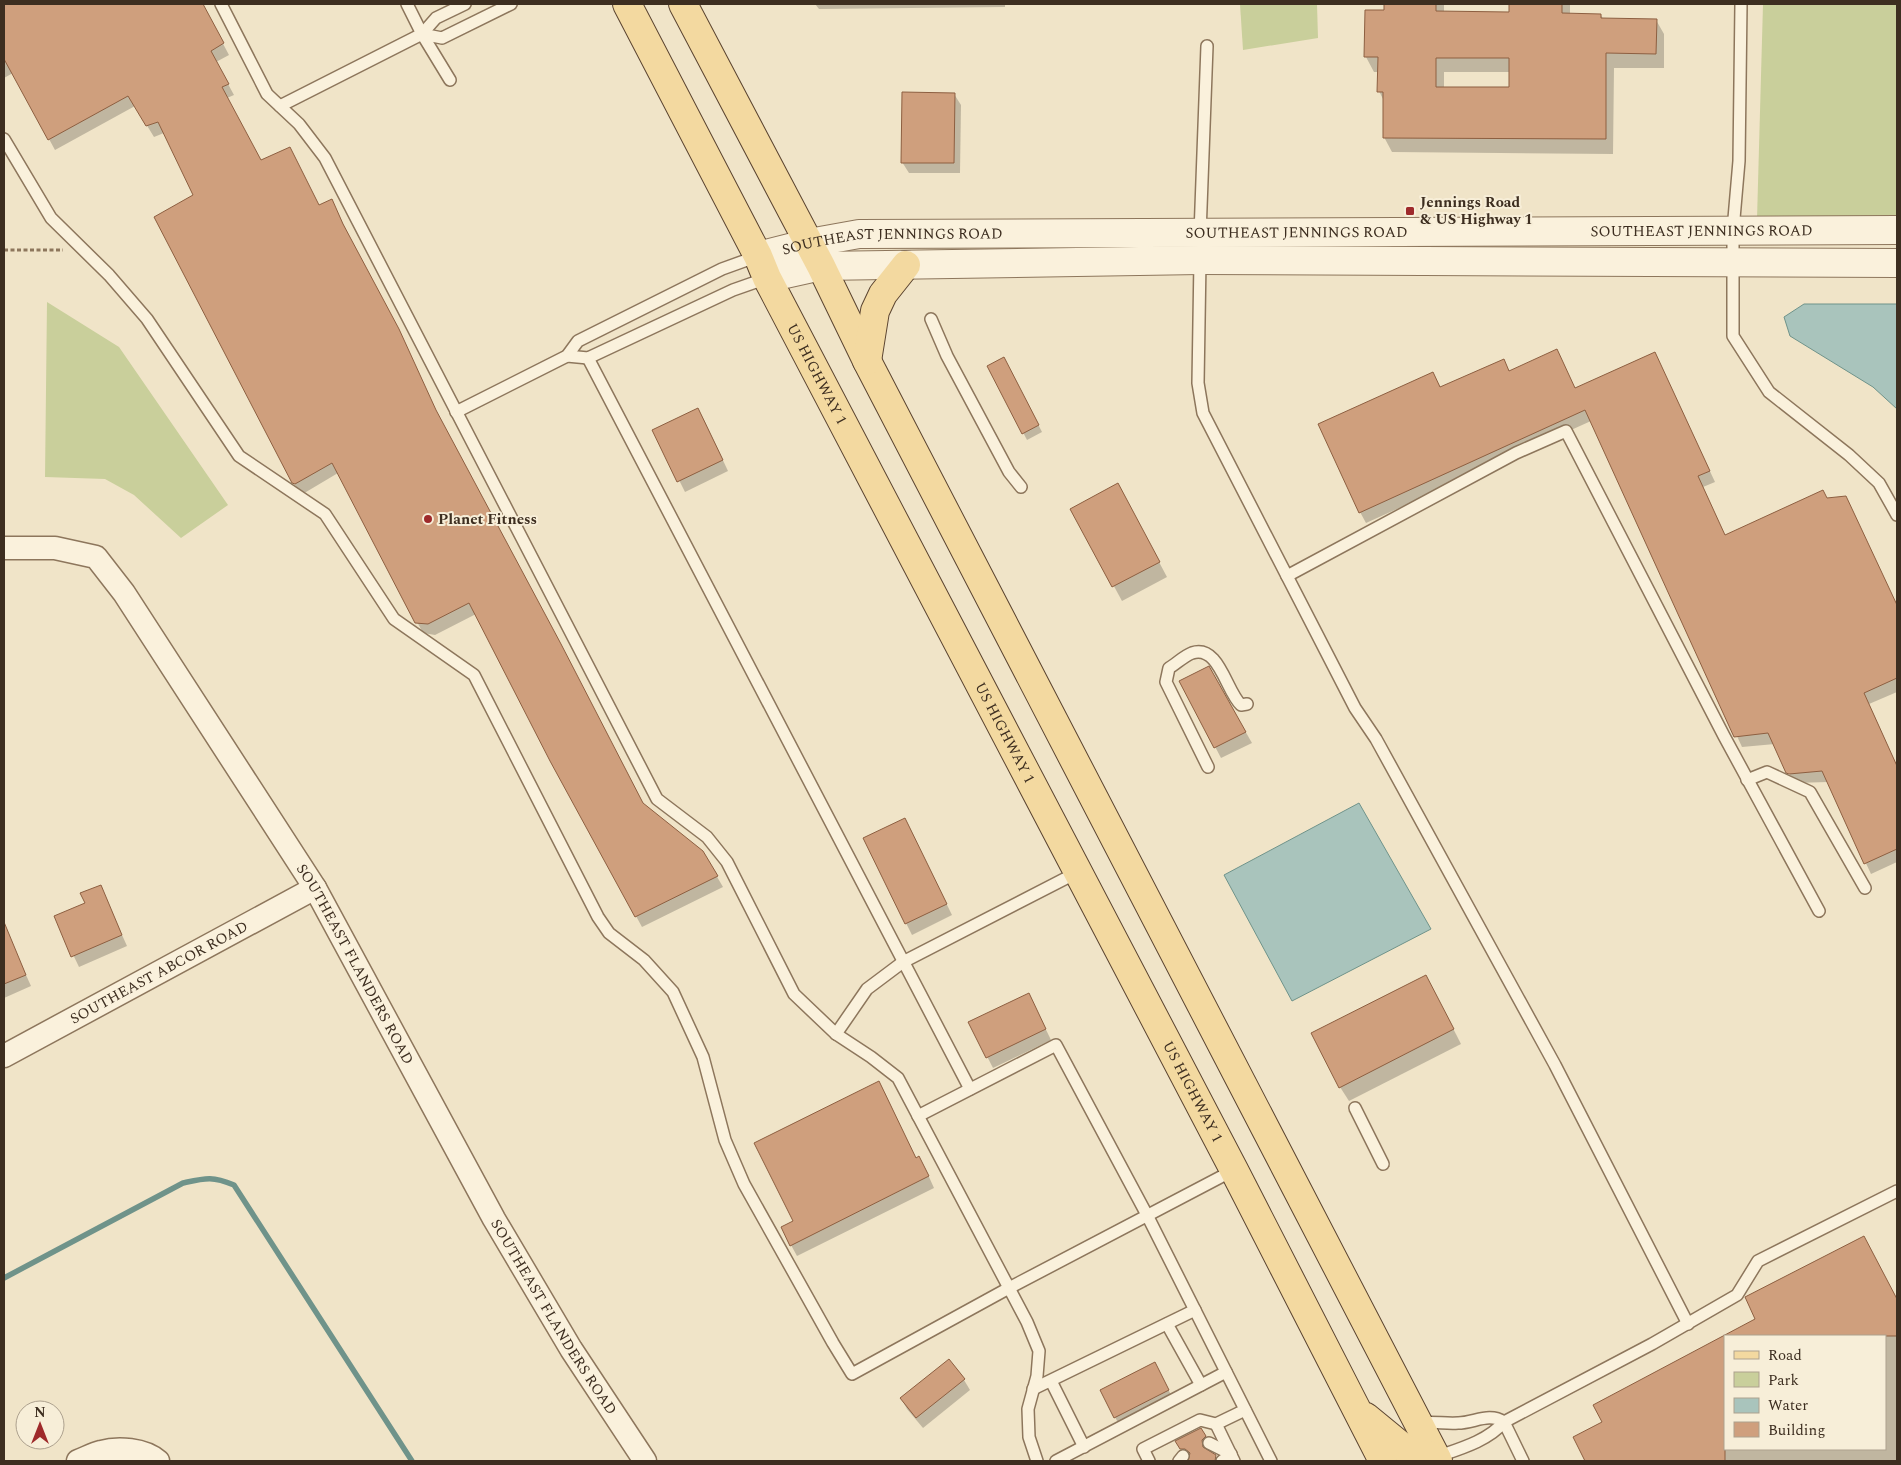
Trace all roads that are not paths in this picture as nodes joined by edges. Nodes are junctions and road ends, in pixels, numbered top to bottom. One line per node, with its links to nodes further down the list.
1 (220, 4): 11 (lane)
2 (407, 4): 8 (lane)
3 (465, 4): 8 (lane)
4 (511, 4): 8 (lane)
5 (627, 4): 20 (main road, US HIGHWAY 1)
6 (683, 4): 16 (main road)
7 (1741, 4): 13 (lane)
8 (422, 34): 10 (lane); 11 (lane)
9 (1207, 46): 15 (lane)
10 (450, 80)
11 (280, 106): 25 (lane)
12 (4, 139): 47 (lane)
13 (1733, 230): 14 (street, SOUTHEAST JENNINGS ROAD); 15 (street, SOUTHEAST JENNINGS ROAD); 17 (lane)
14 (1897, 230)
15 (1200, 246): 16 (street, SOUTHEAST JENNINGS ROAD); 17 (street, SOUTHEAST JENNINGS ROAD); 19 (street, SOUTHEAST JENNINGS ROAD); 29 (lane)
16 (815, 254): 19 (street, SOUTHEAST JENNINGS ROAD); 20 (street, SOUTHEAST JENNINGS ROAD); 24 (main road)
17 (1733, 262): 18 (street, SOUTHEAST JENNINGS ROAD); 27 (lane)
18 (1897, 263)
19 (906, 265): 24 (main road)
20 (762, 267): 22 (lane); 23 (lane); 33 (main road, US HIGHWAY 1)
21 (931, 320): 26 (lane)
22 (567, 356): 23 (lane); 25 (lane)
23 (588, 358): 37 (lane)
24 (867, 361): 58 (main road)
25 (456, 412): 38 (lane)
26 (1021, 487)
27 (1897, 515)
28 (4, 548): 34 (street, SOUTHEAST FLANDERS ROAD)
29 (1287, 576): 32 (lane); 50 (lane)
30 (1247, 704): 31 (lane)
31 (1208, 767)
32 (1747, 780): 35 (lane); 36 (lane)
33 (1078, 872): 37 (lane); 44 (main road, US HIGHWAY 1)
34 (315, 888): 39 (street, SOUTHEAST ABCOR ROAD); 66 (street, SOUTHEAST FLANDERS ROAD)
35 (1865, 888)
36 (1819, 912)
37 (904, 962): 38 (lane); 40 (lane)
38 (836, 1034): 42 (lane)
39 (4, 1056)
40 (970, 1089): 42 (lane); 46 (lane)
41 (1355, 1108): 43 (lane)
42 (918, 1116): 47 (lane)
43 (1383, 1164)
44 (1234, 1170): 46 (lane); 56 (main road, US HIGHWAY 1)
45 (1897, 1191): 50 (lane)
46 (1147, 1215): 47 (lane); 48 (lane)
47 (1009, 1288): 54 (lane)
48 (1195, 1310): 49 (lane); 51 (lane)
49 (1166, 1324): 52 (lane); 53 (lane)
50 (1688, 1324): 57 (lane)
51 (1226, 1372): 53 (lane); 55 (lane)
52 (1050, 1381): 54 (lane); 61 (lane)
53 (1201, 1385): 61 (lane)
54 (1033, 1389): 67 (lane)
55 (1245, 1410): 59 (lane); 70 (lane)
56 (1357, 1410): 63 (main road); 71 (main road, US HIGHWAY 1)
57 (1504, 1422): 58 (lane); 63 (lane); 72 (lane)
58 (1419, 1423): 63 (main road)
59 (1216, 1424): 62 (lane); 69 (lane)
60 (1209, 1443): 62 (lane)
61 (1084, 1446): 68 (lane)
62 (1229, 1459)
63 (1437, 1459)
64 (78, 1461): 65 (street)
65 (158, 1461)
66 (645, 1461)
67 (1037, 1461)
68 (1056, 1461)
69 (1149, 1461)
70 (1272, 1461)
71 (1383, 1461)
72 (1523, 1461)

